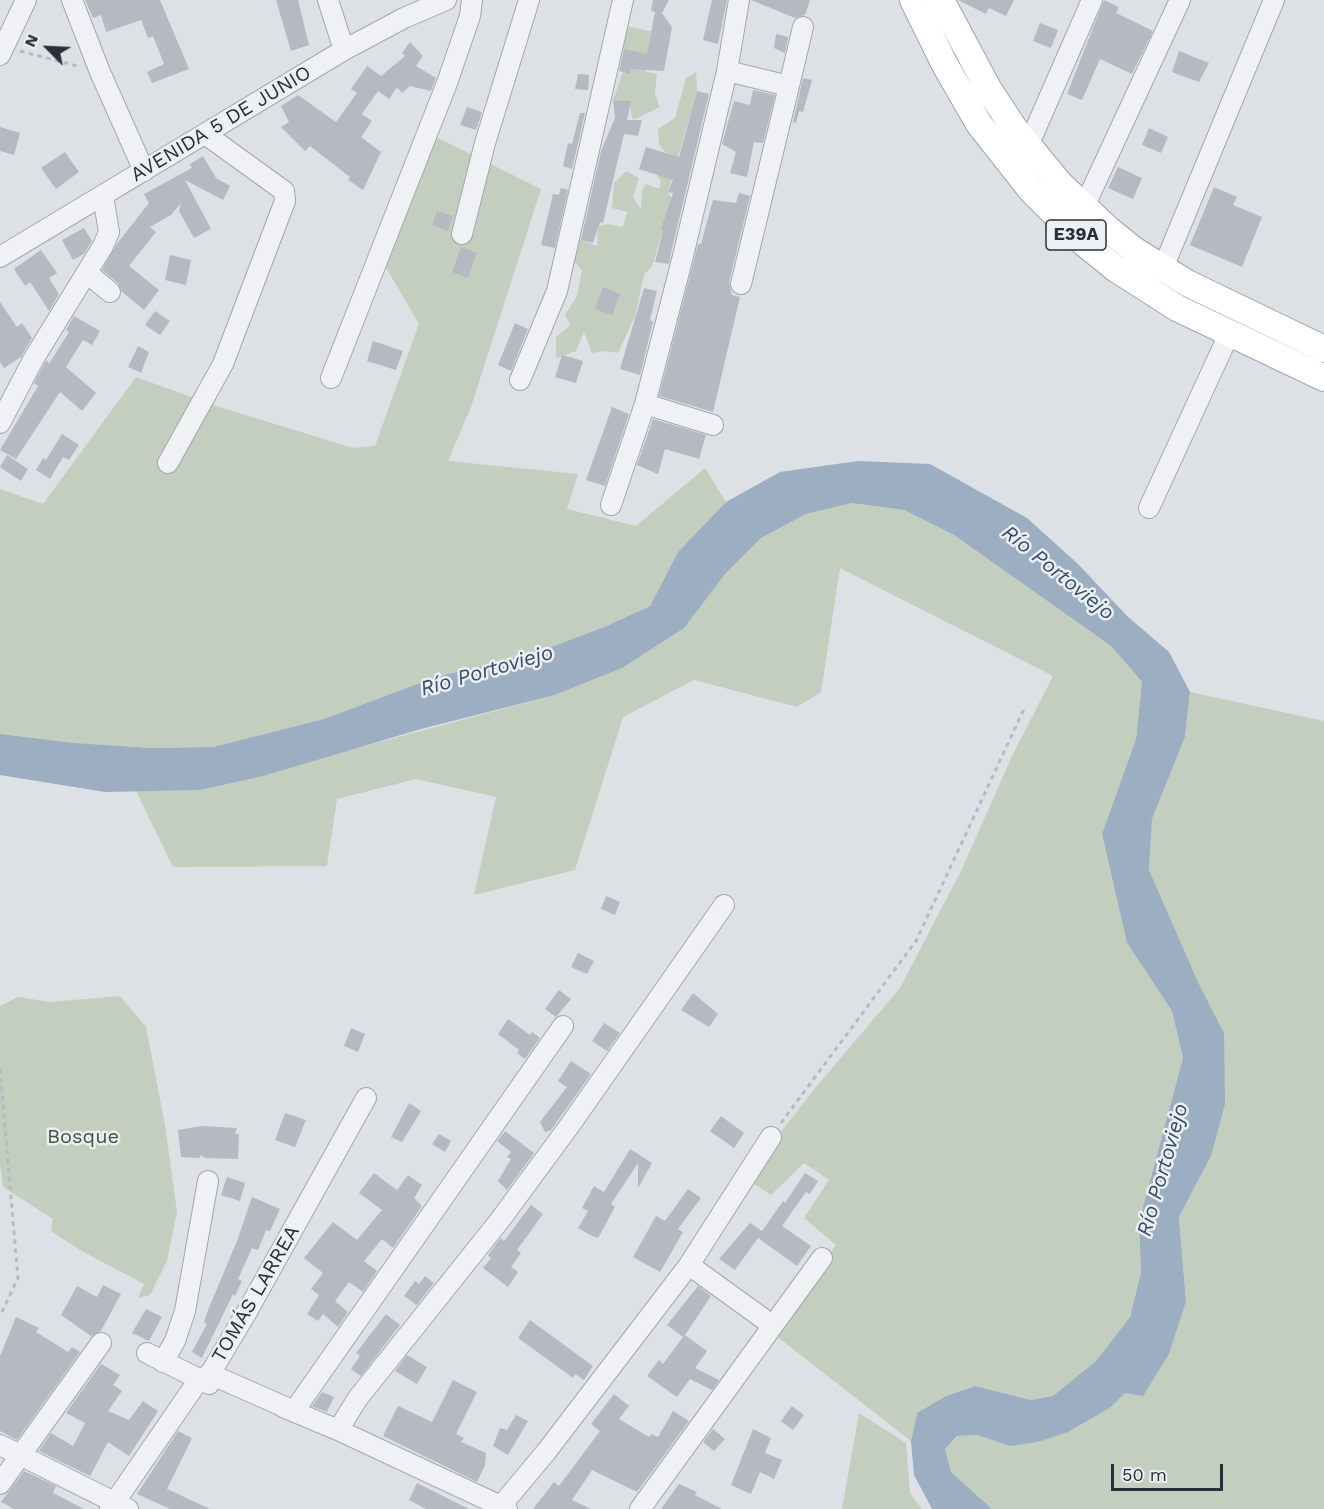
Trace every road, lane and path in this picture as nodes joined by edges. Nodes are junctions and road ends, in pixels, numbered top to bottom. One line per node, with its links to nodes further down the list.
1 (26, 0): 16 (street)
2 (72, 0): 18 (street)
3 (328, 0): 15 (street)
4 (446, 0): 15 (street, AVENIDA 5 DE JUNIO)
5 (472, 0): 33 (street)
6 (529, 0): 25 (street)
7 (623, 0): 35 (street)
8 (739, 0): 17 (street)
9 (913, 0): 31 (main road, E39A)
10 (941, 0): 21 (main road, E39A)
11 (1092, 0): 21 (street)
12 (1180, 0): 24 (street)
13 (1274, 0): 27 (street)
14 (803, 27): 19 (street)
15 (344, 50): 20 (street, AVENIDA 5 DE JUNIO)
16 (2, 51): 18 (path)
17 (727, 71): 19 (street); 36 (street)
18 (100, 72): 22 (street)
19 (789, 86): 29 (street)
20 (205, 134): 22 (street, AVENIDA 5 DE JUNIO); 39 (street)
21 (1029, 146): 24 (main road, E39A)
22 (144, 171): 23 (street, AVENIDA 5 DE JUNIO)
23 (103, 196): 26 (street, AVENIDA 5 DE JUNIO); 28 (street)
24 (1084, 207): 27 (main road, E39A)
25 (462, 234)
26 (0, 257)
27 (1163, 268): 32 (main road, E39A)
28 (87, 273): 30 (street); 37 (street)
29 (741, 284)
30 (110, 292)
31 (1229, 334): 34 (main road, E39A); 41 (street)
32 (1324, 349)
33 (332, 378)
34 (1324, 378)
35 (520, 380)
36 (645, 404): 38 (street); 40 (street)
37 (0, 423)
38 (713, 425)
39 (168, 463)
40 (611, 505)
41 (1149, 508)
42 (1024, 709): 47 (path)
43 (724, 905): 56 (street)
44 (563, 1026): 55 (street)
45 (0, 1069): 51 (path)
46 (366, 1098): 54 (street, TOMÁS LARREA)
47 (771, 1137): 50 (street)
48 (208, 1181): 54 (street)
49 (822, 1258): 52 (street)
50 (689, 1265): 52 (street); 61 (street)
51 (0, 1316)
52 (772, 1325): 62 (street)
53 (102, 1343): 58 (street)
54 (204, 1378): 55 (street); 60 (street, TOMÁS LARREA)
55 (294, 1411): 56 (street)
56 (338, 1430): 61 (street)
57 (0, 1445): 58 (street)
58 (20, 1455): 59 (street); 60 (street)
59 (0, 1484)
60 (117, 1507)
61 (500, 1507)
62 (640, 1509)

